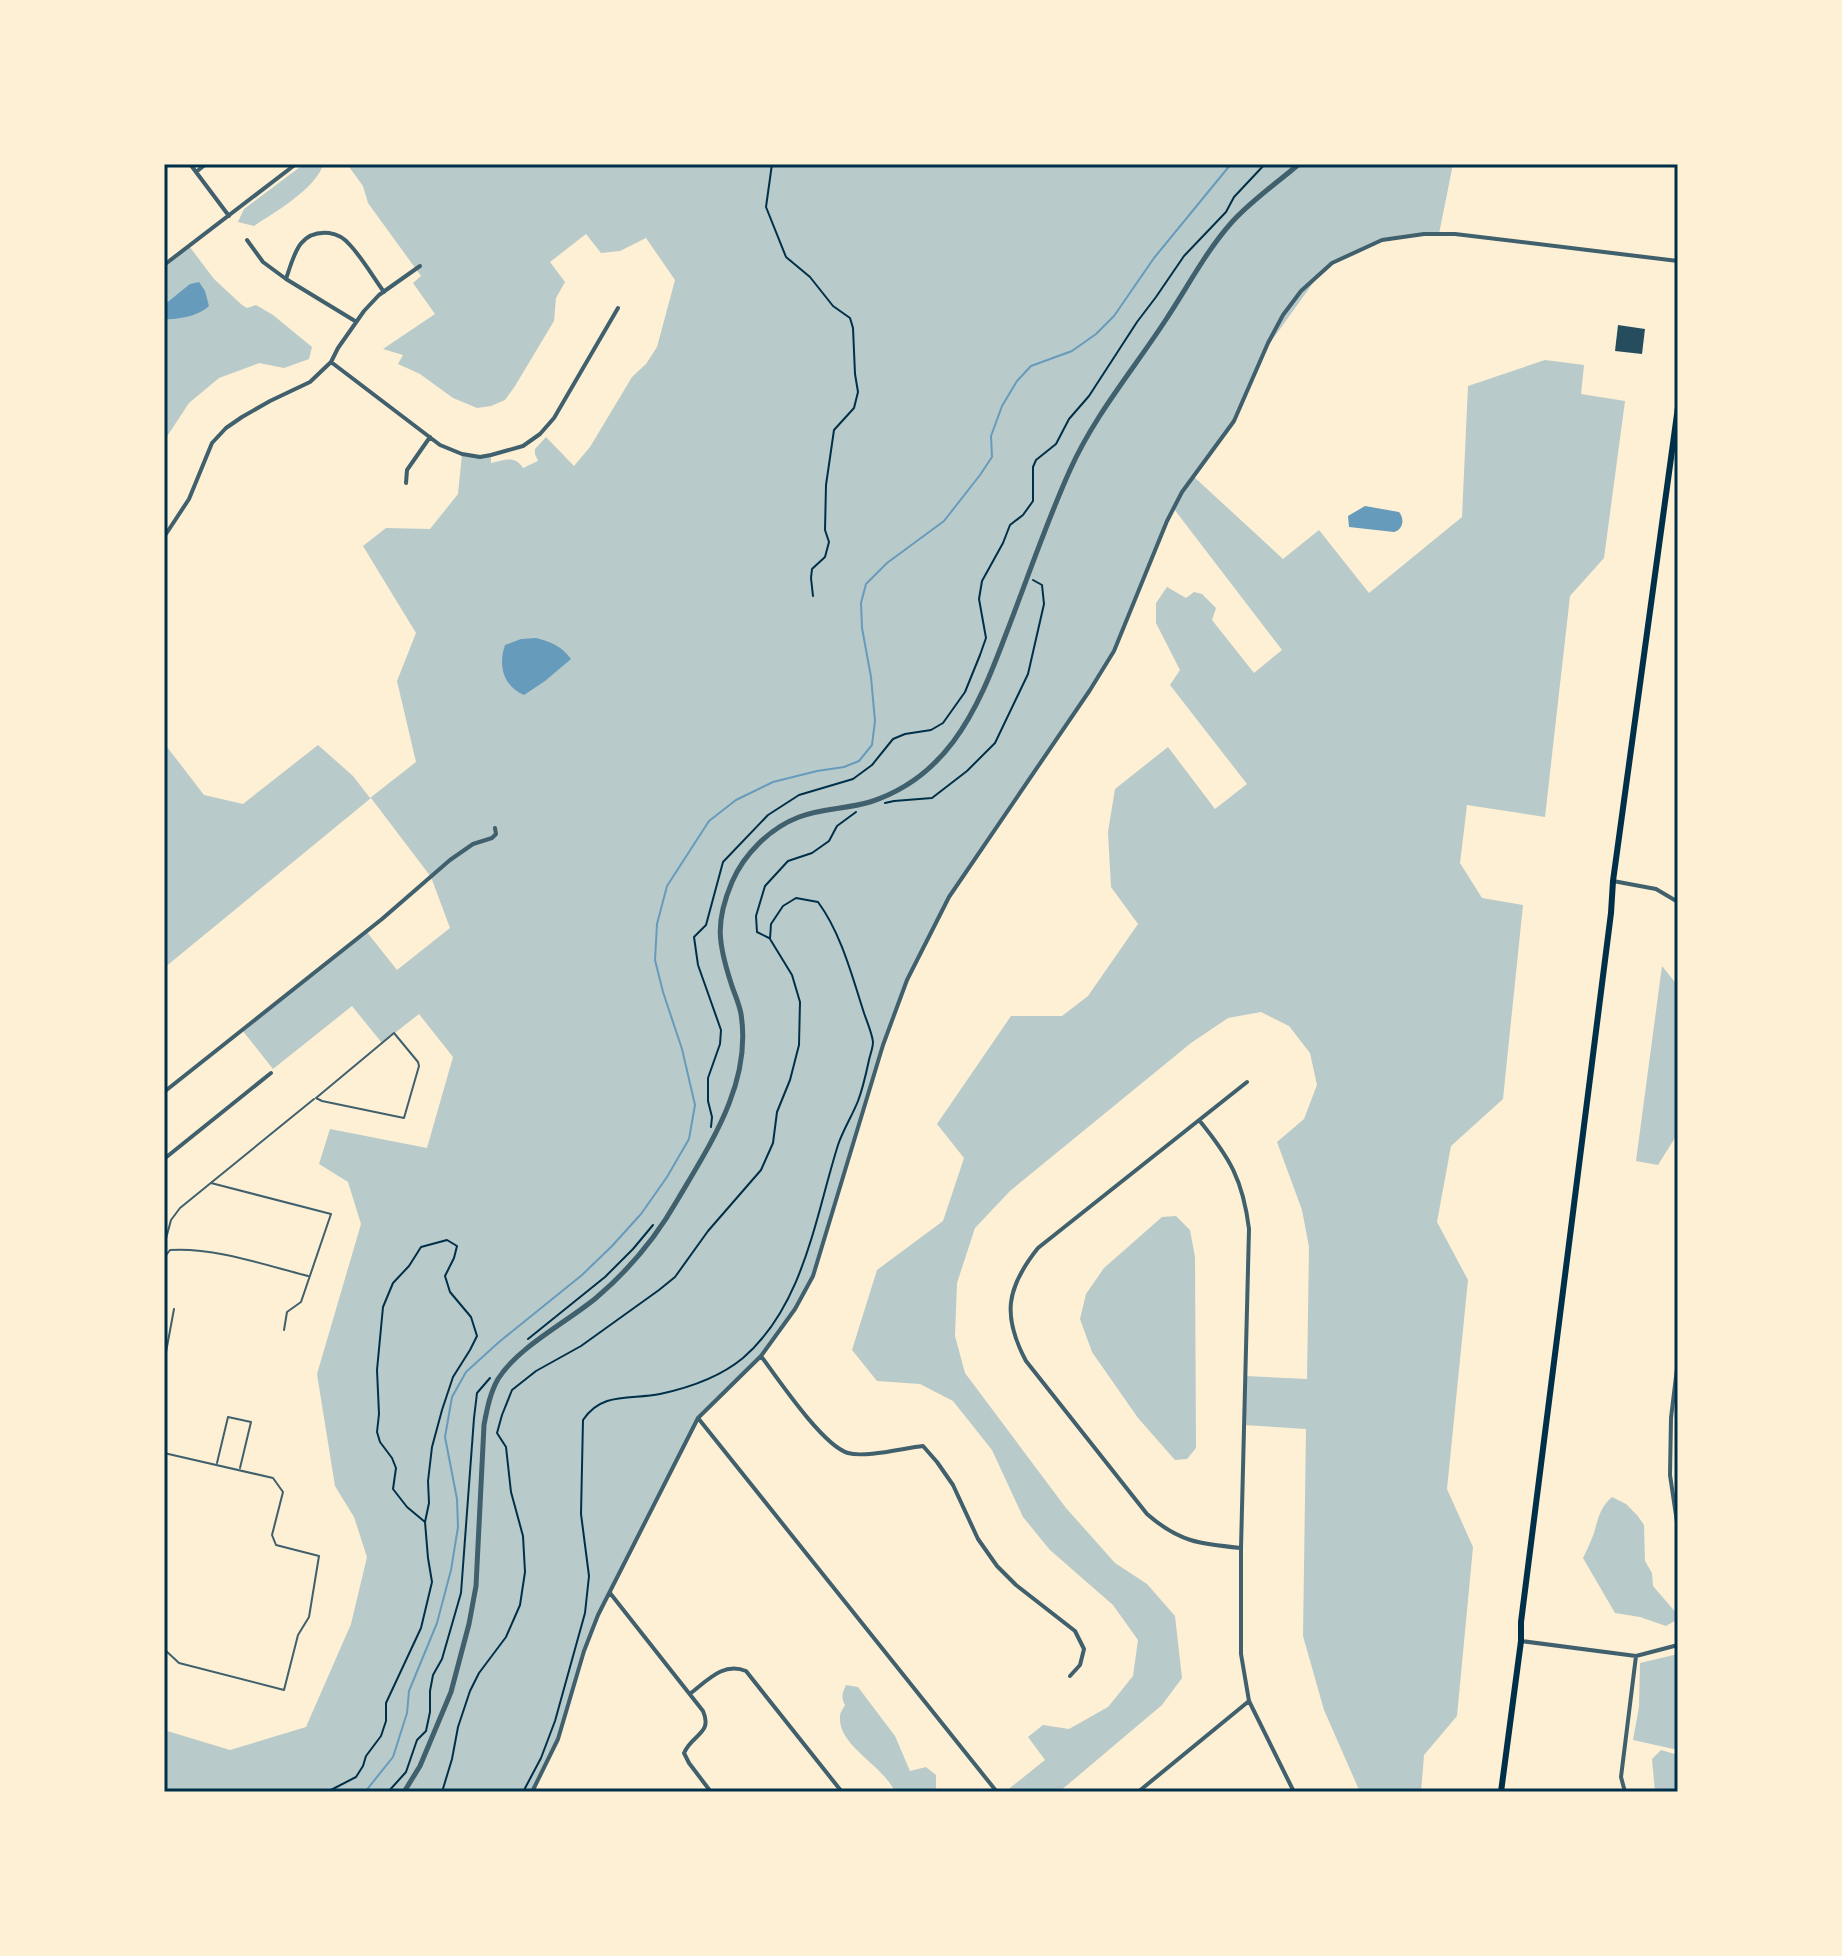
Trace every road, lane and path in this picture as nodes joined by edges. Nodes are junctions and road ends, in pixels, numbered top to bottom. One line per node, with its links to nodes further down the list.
1 (190, 164): 7 (street)
2 (206, 164): 7 (street)
3 (772, 164): 23 (path)
4 (1265, 164): 32 (path)
5 (1299, 164): 63 (street)
6 (292, 165): 8 (street)
7 (196, 172): 8 (street)
8 (229, 216): 11 (street)
9 (247, 240): 13 (street)
10 (1678, 261): 42 (street)
11 (164, 265)
12 (420, 266): 14 (street)
13 (286, 279): 14 (street); 16 (street)
14 (384, 292): 16 (street)
15 (618, 308): 20 (street)
16 (355, 321): 17 (street)
17 (331, 362): 20 (street); 22 (street)
18 (1678, 407): 19 (main road)
19 (1678, 413): 25 (main road)
20 (430, 437): 21 (street)
21 (406, 483)
22 (164, 537)
23 (813, 596)
24 (495, 828): 29 (street)
25 (1613, 881): 26 (street); 54 (main road)
26 (1678, 902)
27 (271, 1073): 33 (street)
28 (1247, 1082): 31 (street)
29 (164, 1092)
30 (316, 1098): 30 (lane); 34 (lane)
31 (1199, 1120): 52 (street); 52 (street)
32 (711, 1128)
33 (164, 1159)
34 (211, 1183): 36 (lane); 38 (lane)
35 (658, 1220): 41 (path)
36 (164, 1246)
37 (164, 1258): 38 (lane)
38 (309, 1276): 40 (lane)
39 (174, 1309): 44 (lane)
40 (284, 1330)
41 (526, 1340)
42 (761, 1356): 46 (street); 58 (street)
43 (1678, 1360): 51 (street)
44 (164, 1363)
45 (494, 1374): 62 (path)
46 (698, 1418): 53 (street); 69 (street)
47 (164, 1453): 48 (lane)
48 (217, 1464): 49 (lane); 49 (lane)
49 (240, 1469): 56 (lane)
50 (425, 1522): 50 (path); 61 (path)
51 (1678, 1529)
52 (1241, 1548): 60 (street)
53 (610, 1593): 59 (street); 66 (street)
54 (1521, 1641): 57 (street); 72 (main road)
55 (1678, 1645): 57 (street)
56 (164, 1649)
57 (1636, 1656): 73 (street)
58 (1070, 1676)
59 (690, 1693): 67 (street); 68 (street)
60 (1249, 1701): 70 (street); 71 (street)
61 (327, 1792)
62 (388, 1792)
63 (404, 1792)
64 (442, 1792): 65 (path)
65 (523, 1792)
66 (532, 1792)
67 (711, 1792)
68 (842, 1792)
69 (997, 1792)
70 (1138, 1792)
71 (1294, 1792)
72 (1501, 1792)
73 (1625, 1792)

